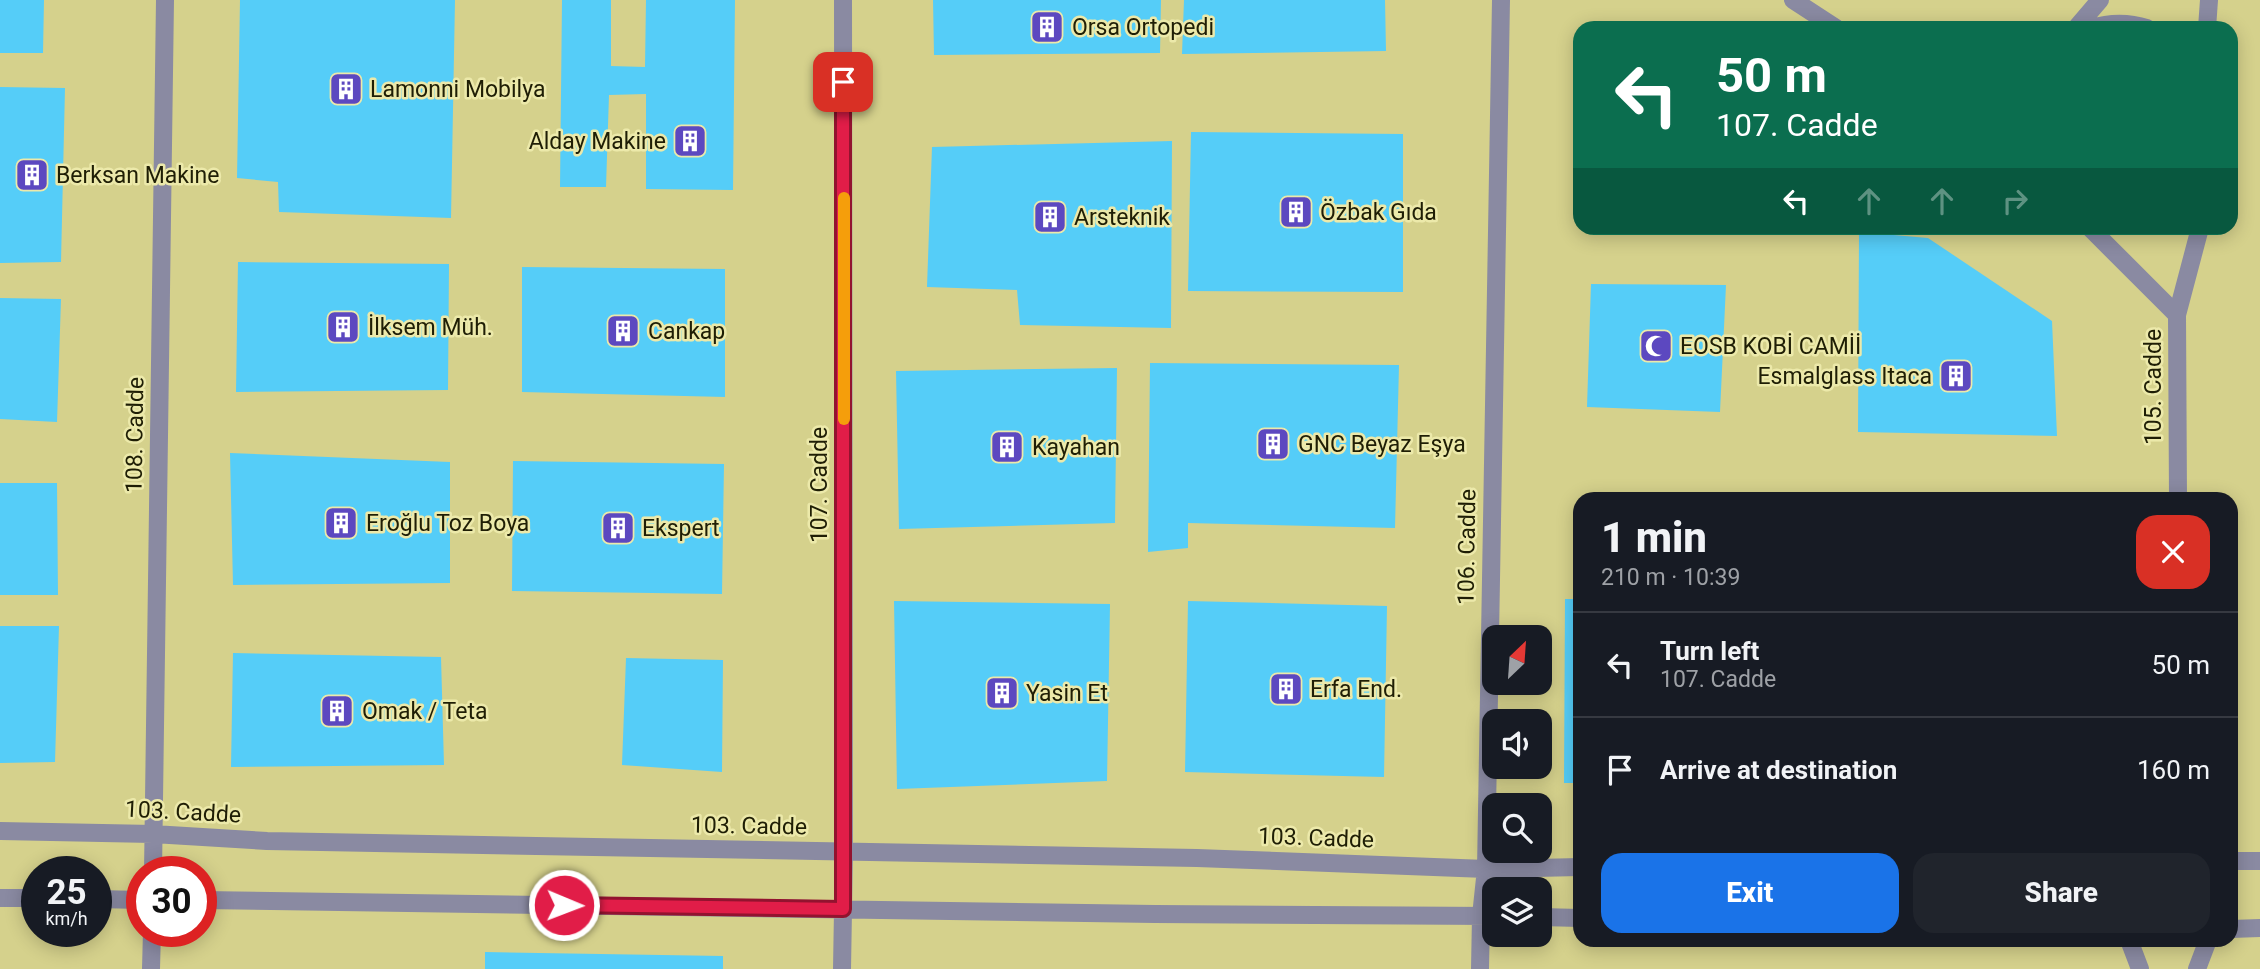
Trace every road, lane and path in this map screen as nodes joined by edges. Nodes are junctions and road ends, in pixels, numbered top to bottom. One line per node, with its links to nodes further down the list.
1 (166, 0): 15 (street, 108. Cadde)
2 (843, 0): 16 (street, 107. Cadde)
3 (1502, 0): 21 (street, 106. Cadde)
4 (1793, 0): 7 (street)
5 (2100, 0): 8 (street)
6 (2209, 0): 9 (street)
7 (1825, 21)
8 (2082, 21)
9 (2208, 21)
10 (2097, 235): 12 (street, 105. Cadde)
11 (2198, 235): 12 (street)
12 (2177, 316): 13 (street, 105. Cadde)
13 (2178, 492)
14 (0, 831): 15 (street, 103. Cadde)
15 (153, 834): 16 (street, 103. Cadde); 17 (street, 108. Cadde)
16 (844, 852): 21 (street, 103. Cadde); 26 (street, 107. Cadde)
17 (153, 856)
18 (2238, 861): 19 (street)
19 (2260, 861)
20 (1573, 867): 21 (street, 103. Cadde)
21 (1486, 869): 22 (street, 106. Cadde)
22 (1486, 877)
23 (0, 898): 24 (street)
24 (21, 898)
25 (217, 900): 26 (street)
26 (843, 909): 27 (street); 37 (street, 107. Cadde)
27 (1482, 916)
28 (1552, 917): 29 (street)
29 (1573, 918)
30 (2260, 928): 31 (street)
31 (2238, 929)
32 (152, 947): 36 (street)
33 (1483, 947): 38 (street, 106. Cadde)
34 (2132, 947): 39 (street)
35 (2205, 947): 40 (street)
36 (151, 969)
37 (842, 969)
38 (1480, 969)
39 (2140, 969)
40 (2197, 969)

